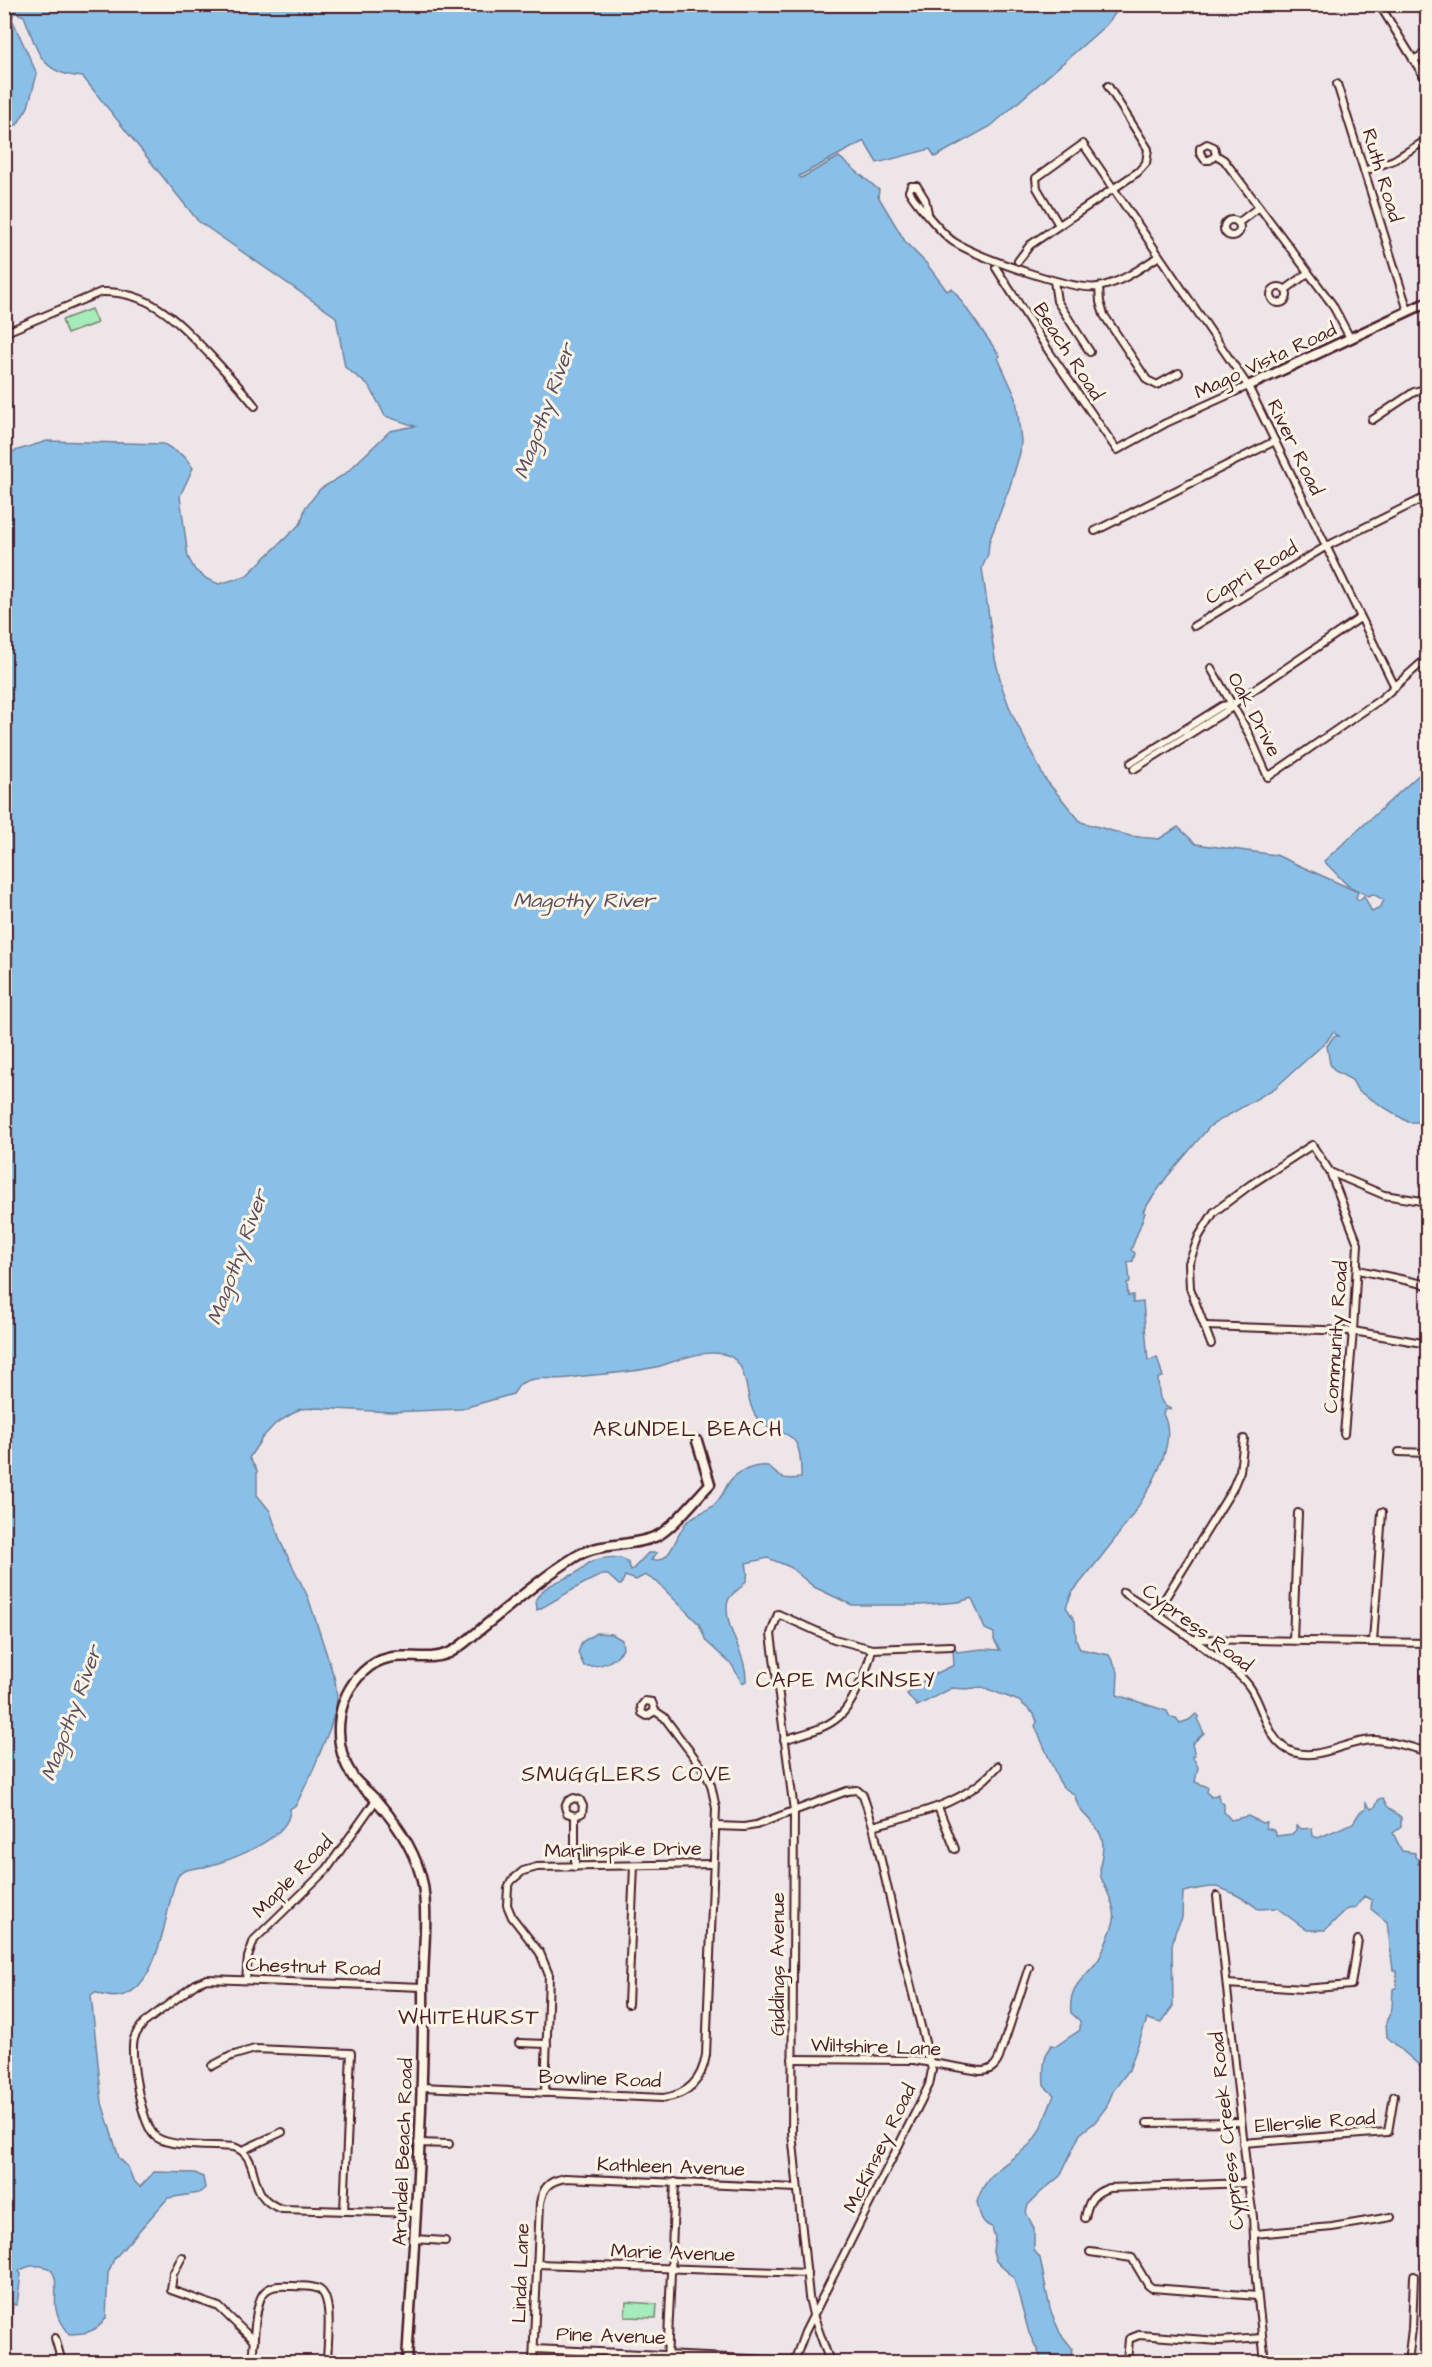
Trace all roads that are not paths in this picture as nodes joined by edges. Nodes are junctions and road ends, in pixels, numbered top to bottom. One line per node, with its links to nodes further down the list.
1 (1379, 4): 3 (street)
2 (1428, 52): 3 (street)
3 (1413, 60): 4 (street)
4 (1428, 83)
5 (1337, 84): 9 (street, Ruth Road)
6 (1108, 86): 10 (street)
7 (1428, 140): 9 (street)
8 (1216, 155): 11 (street)
9 (1364, 171): 23 (street, Ruth Road)
10 (1113, 188): 14 (street); 14 (street, River Road); 15 (street, River Road)
11 (1259, 207): 13 (street); 18 (street)
12 (928, 213): 19 (street)
13 (1238, 223)
14 (1059, 225): 16 (street)
15 (1159, 256): 20 (street); 28 (street, River Road)
16 (1018, 261)
17 (996, 268): 33 (street, Beach Road)
18 (1308, 273): 21 (street); 25 (street)
19 (1054, 281): 20 (street); 26 (street)
20 (1099, 287): 27 (street)
21 (1285, 290)
22 (1428, 302): 23 (street, Mago Vista Road)
23 (1408, 311): 25 (street, Mago Vista Road)
24 (4, 333): 30 (street)
25 (1350, 338): 28 (street, Mago Vista Road)
26 (1090, 352)
27 (1179, 373)
28 (1248, 386): 32 (street, River Road); 33 (street, Mago Vista Road)
29 (1428, 388): 31 (street)
30 (255, 406)
31 (1372, 420)
32 (1275, 441): 35 (street); 36 (street, River Road)
33 (1117, 450)
34 (1428, 496): 36 (street, Capri Road)
35 (1095, 531)
36 (1325, 547): 37 (street, River Road); 38 (street, Capri Road)
37 (1360, 618): 41 (street, River Road); 42 (street)
38 (1194, 626)
39 (1428, 657): 41 (street)
40 (1211, 668): 42 (street, Oak Drive)
41 (1395, 687): 42 (street, Oak Drive)
42 (1233, 704): 43 (street)
43 (1132, 766)
44 (1330, 1172): 45 (street); 46 (street, Community Road); 48 (street, Community Road)
45 (1428, 1202)
46 (1358, 1270): 47 (street); 49 (street, Community Road)
47 (1428, 1285)
48 (1205, 1326): 49 (street); 50 (street)
49 (1353, 1331): 51 (street); 52 (street, Community Road)
50 (1211, 1344)
51 (1428, 1344)
52 (1344, 1434)
53 (1244, 1439): 60 (street)
54 (697, 1441): 71 (street, Arundel Beach Road)
55 (1399, 1452): 56 (street)
56 (1428, 1453)
57 (1382, 1512): 63 (street)
58 (1298, 1513): 62 (street)
59 (1124, 1592): 60 (street, Cypress Road)
60 (1156, 1613): 61 (street, Cypress Road)
61 (1193, 1638): 62 (street); 69 (street, Cypress Road)
62 (1293, 1640): 63 (street)
63 (1373, 1642): 64 (street)
64 (1428, 1643)
65 (951, 1646): 66 (street)
66 (872, 1649): 68 (street); 68 (street, Giddings Avenue)
67 (655, 1711): 75 (street, Bowline Road)
68 (784, 1740): 73 (street, Giddings Avenue)
69 (1428, 1752)
70 (998, 1766): 72 (street)
71 (376, 1800): 84 (street, Maple Road); 86 (street, Arundel Beach Road)
72 (938, 1807): 76 (street); 77 (street)
73 (794, 1811): 75 (street); 76 (street, McKinsey Road); 90 (street, Giddings Avenue)
74 (574, 1816): 80 (street)
75 (715, 1826): 78 (street, Bowline Road)
76 (873, 1826): 91 (street, McKinsey Road)
77 (955, 1849)
78 (713, 1864): 79 (street, Marlinspike Drive); 94 (street, Bowline Road)
79 (634, 1866): 80 (street, Marlinspike Drive); 87 (street)
80 (575, 1867): 89 (street, Marlinspike Drive)
81 (1217, 1896): 85 (street, Cypress Creek Road)
82 (1358, 1940): 85 (street)
83 (1029, 1967): 91 (street, Wiltshire Lane)
84 (246, 1980): 86 (street, Chestnut Road); 102 (street, Chestnut Road)
85 (1227, 1984): 96 (street, Cypress Creek Road)
86 (423, 1987): 93 (street, Arundel Beach Road)
87 (628, 2004)
88 (519, 2043): 89 (street)
89 (547, 2044): 94 (street, Marlinspike Drive)
90 (792, 2059): 91 (street, Wiltshire Lane); 106 (street, Giddings Avenue)
91 (931, 2062): 121 (street, McKinsey Road)
92 (212, 2066): 107 (street)
93 (421, 2087): 94 (street, Bowline Road); 99 (street, Arundel Beach Road)
94 (545, 2093)
95 (1394, 2096): 100 (street, Ellerslie Road)
96 (1241, 2122): 97 (street); 100 (street, Cypress Creek Road)
97 (1147, 2123)
98 (282, 2132): 102 (street)
99 (418, 2143): 101 (street); 108 (street, Arundel Beach Road)
100 (1244, 2143): 104 (street, Cypress Creek Road)
101 (449, 2144)
102 (243, 2150): 107 (street)
103 (675, 2182): 105 (street, Kathleen Avenue); 106 (street, Kathleen Avenue); 117 (street)
104 (1248, 2183): 110 (street); 111 (street, Cypress Creek Road)
105 (546, 2186): 116 (street, Linda Lane)
106 (797, 2187): 118 (street, Giddings Avenue)
107 (344, 2211): 108 (street)
108 (416, 2213): 112 (street, Arundel Beach Road)
109 (1391, 2217): 111 (street)
110 (1085, 2218)
111 (1255, 2234): 120 (street, Cypress Creek Road)
112 (415, 2239): 113 (street); 130 (street, Arundel Beach Road)
113 (445, 2241)
114 (1089, 2252): 120 (street)
115 (182, 2257): 124 (street)
116 (537, 2264): 117 (street, Marie Avenue); 125 (street, Linda Lane)
117 (671, 2269): 118 (street, Marie Avenue); 126 (street)
118 (807, 2273): 121 (street, Giddings Avenue)
119 (1414, 2276): 137 (street)
120 (1257, 2296): 123 (street, Cypress Creek Road)
121 (813, 2315): 133 (street, McKinsey Road); 134 (street)
122 (56, 2338): 127 (street)
123 (1262, 2338): 135 (street); 136 (street, Cypress Creek Road)
124 (255, 2340): 128 (street); 129 (street)
125 (534, 2349): 126 (street, Pine Avenue); 131 (street, Linda Lane)
126 (667, 2354): 132 (street); 133 (street, Pine Avenue)
127 (62, 2362)
128 (252, 2362)
129 (327, 2362)
130 (407, 2362)
131 (533, 2362)
132 (667, 2362)
133 (794, 2362)
134 (830, 2362)
135 (1126, 2362)
136 (1265, 2362)
137 (1408, 2362)

